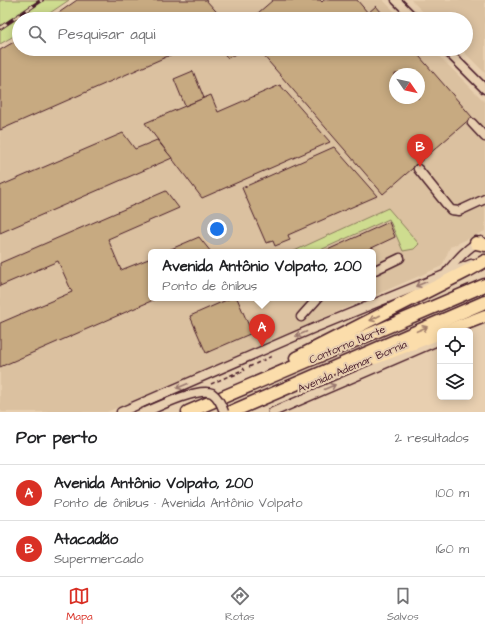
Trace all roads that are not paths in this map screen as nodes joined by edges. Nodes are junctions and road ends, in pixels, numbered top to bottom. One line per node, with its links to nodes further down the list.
1 (396, 0): 2 (street)
2 (408, 12)
3 (452, 56): 4 (street)
4 (485, 89)
5 (472, 122): 6 (street)
6 (485, 137)
7 (418, 169): 8 (street)
8 (485, 199)
9 (482, 243): 13 (street)
10 (400, 258): 12 (street)
11 (484, 261): 13 (street); 25 (highway, one-way to 25)
12 (376, 270)
13 (446, 274): 26 (street, one-way to 26)
14 (485, 285): 25 (highway, Contorno Norte)
15 (315, 301): 18 (street)
16 (485, 302): 24 (highway, Contorno Norte, one-way to 16)
17 (485, 316): 20 (highway)
18 (301, 317)
19 (485, 321): 21 (street)
20 (454, 328)
21 (469, 328)
22 (437, 334): 24 (highway)
23 (437, 341): 31 (street, Avenida Ademar Bornia, one-way to 23)
24 (283, 389): 30 (highway)
25 (209, 403): 28 (highway)
26 (121, 412)
27 (146, 412): 29 (street, bridge)
28 (188, 412)
29 (224, 412)
30 (231, 412)
31 (273, 412)

